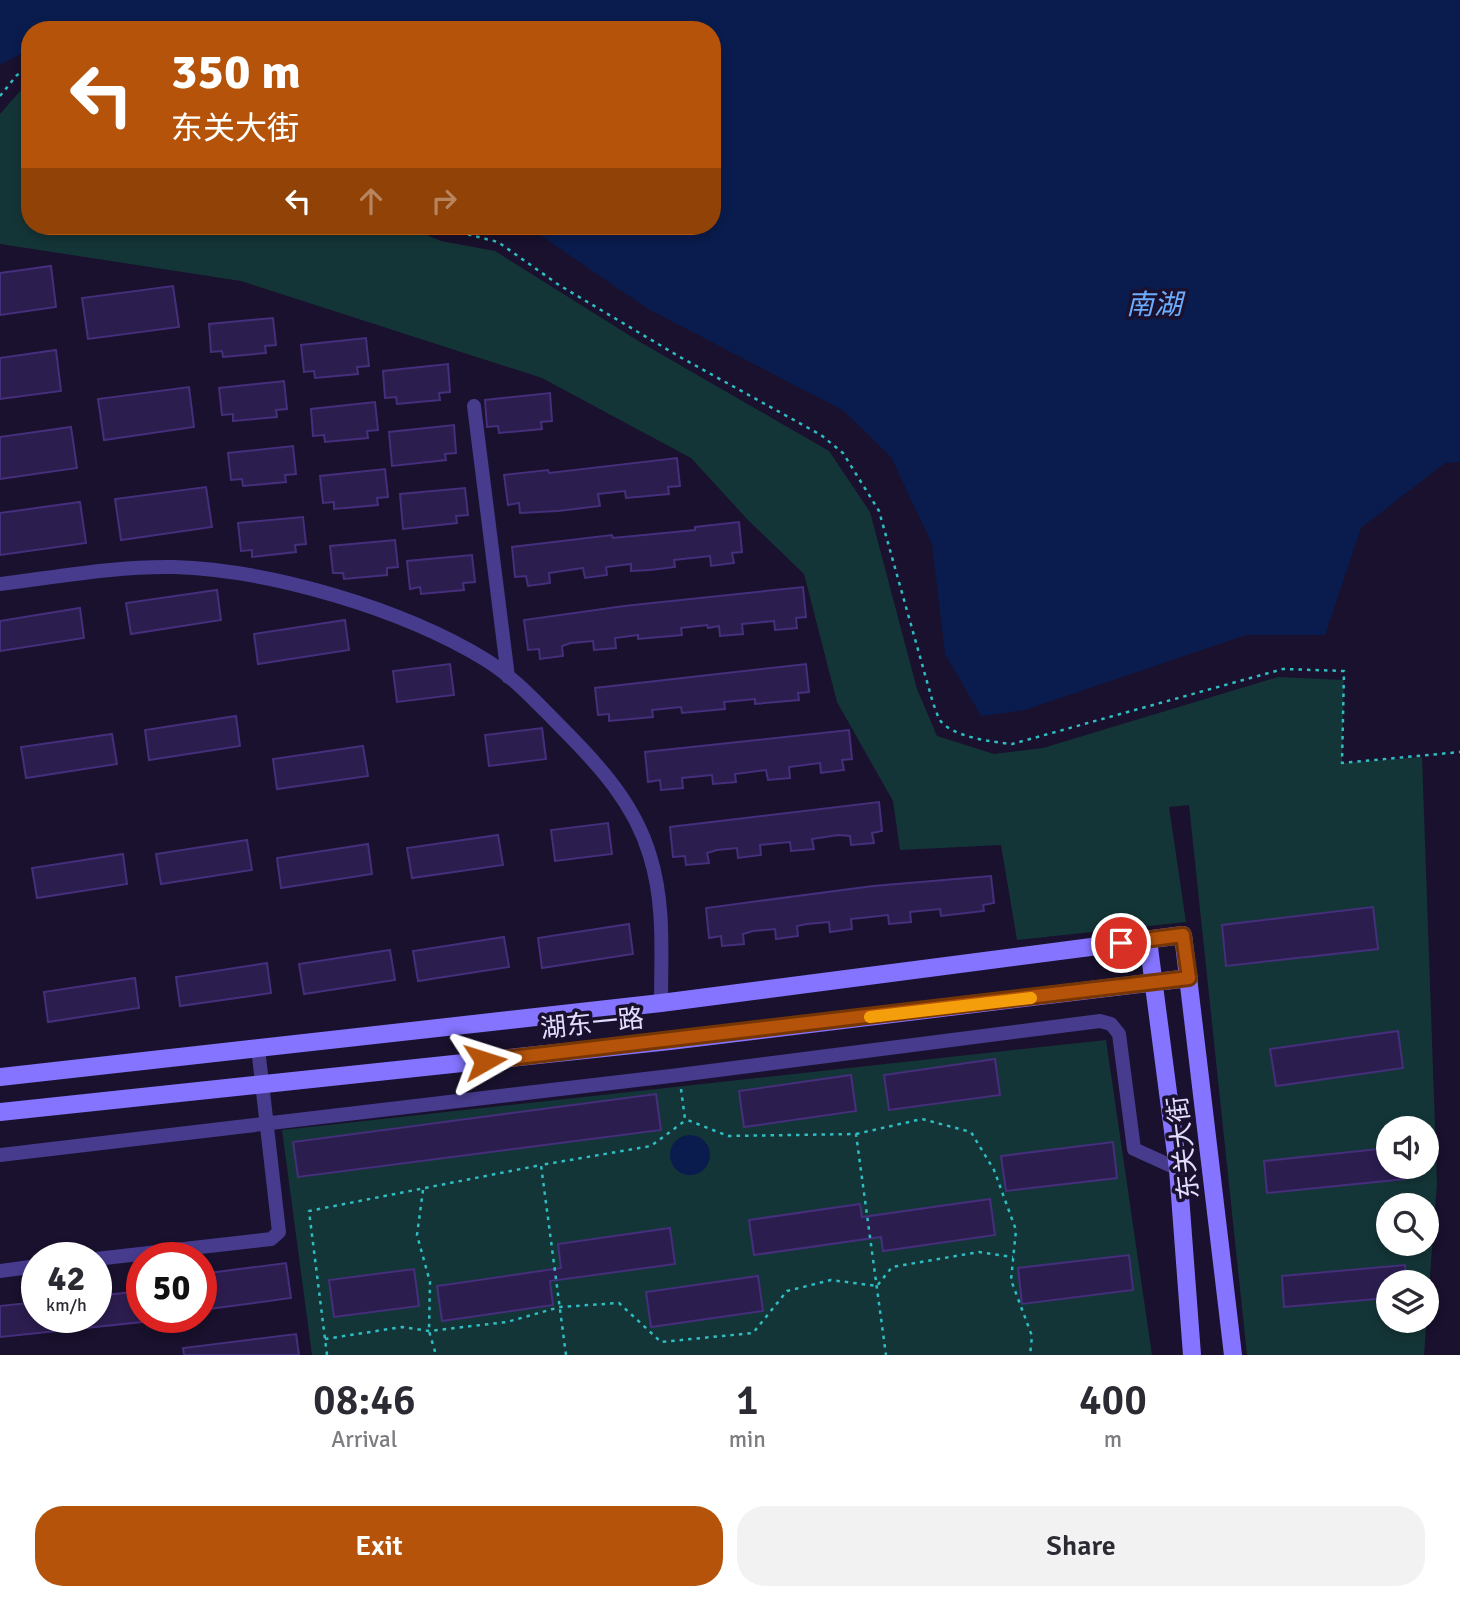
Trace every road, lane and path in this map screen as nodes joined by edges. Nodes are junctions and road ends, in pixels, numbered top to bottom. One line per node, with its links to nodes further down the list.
1 (21, 73): 2 (path)
2 (0, 96)
3 (470, 235): 7 (path)
4 (474, 406): 6 (street)
5 (0, 584): 6 (street)
6 (508, 677): 12 (street)
7 (1460, 752)
8 (1183, 935): 9 (main road, 湖东一路); 10 (main road, 东关大街)
9 (1148, 940): 11 (main road, 东关大街); 12 (main road, 湖东一路)
10 (1189, 978): 11 (main road, 湖东一路); 39 (main road, 东关大街)
11 (1153, 984): 16 (main road, 湖东一路); 23 (main road, 东关大街)
12 (661, 1003): 13 (main road, 湖东一路)
13 (258, 1048): 15 (main road, 湖东一路); 16 (street)
14 (679, 1075): 18 (path); 19 (street); 23 (street)
15 (0, 1077)
16 (262, 1085): 17 (main road, 湖东一路); 19 (street)
17 (0, 1112)
18 (686, 1120): 20 (path); 22 (path)
19 (267, 1124): 21 (street); 25 (street)
20 (856, 1134): 26 (path); 29 (path)
21 (0, 1155)
22 (541, 1165): 24 (path); 30 (path)
23 (1178, 1169): 38 (main road, 东关大街)
24 (423, 1188): 31 (path); 32 (path)
25 (112, 1257)
26 (1013, 1257): 29 (path); 37 (path)
27 (21, 1268): 28 (street)
28 (0, 1271)
29 (877, 1286): 30 (path); 36 (path)
30 (560, 1307): 31 (path); 35 (path)
31 (429, 1331): 32 (path); 34 (path)
32 (325, 1339): 33 (path)
33 (327, 1355)
34 (436, 1355)
35 (566, 1355)
36 (886, 1355)
37 (1030, 1355)
38 (1192, 1355)
39 (1233, 1355)

